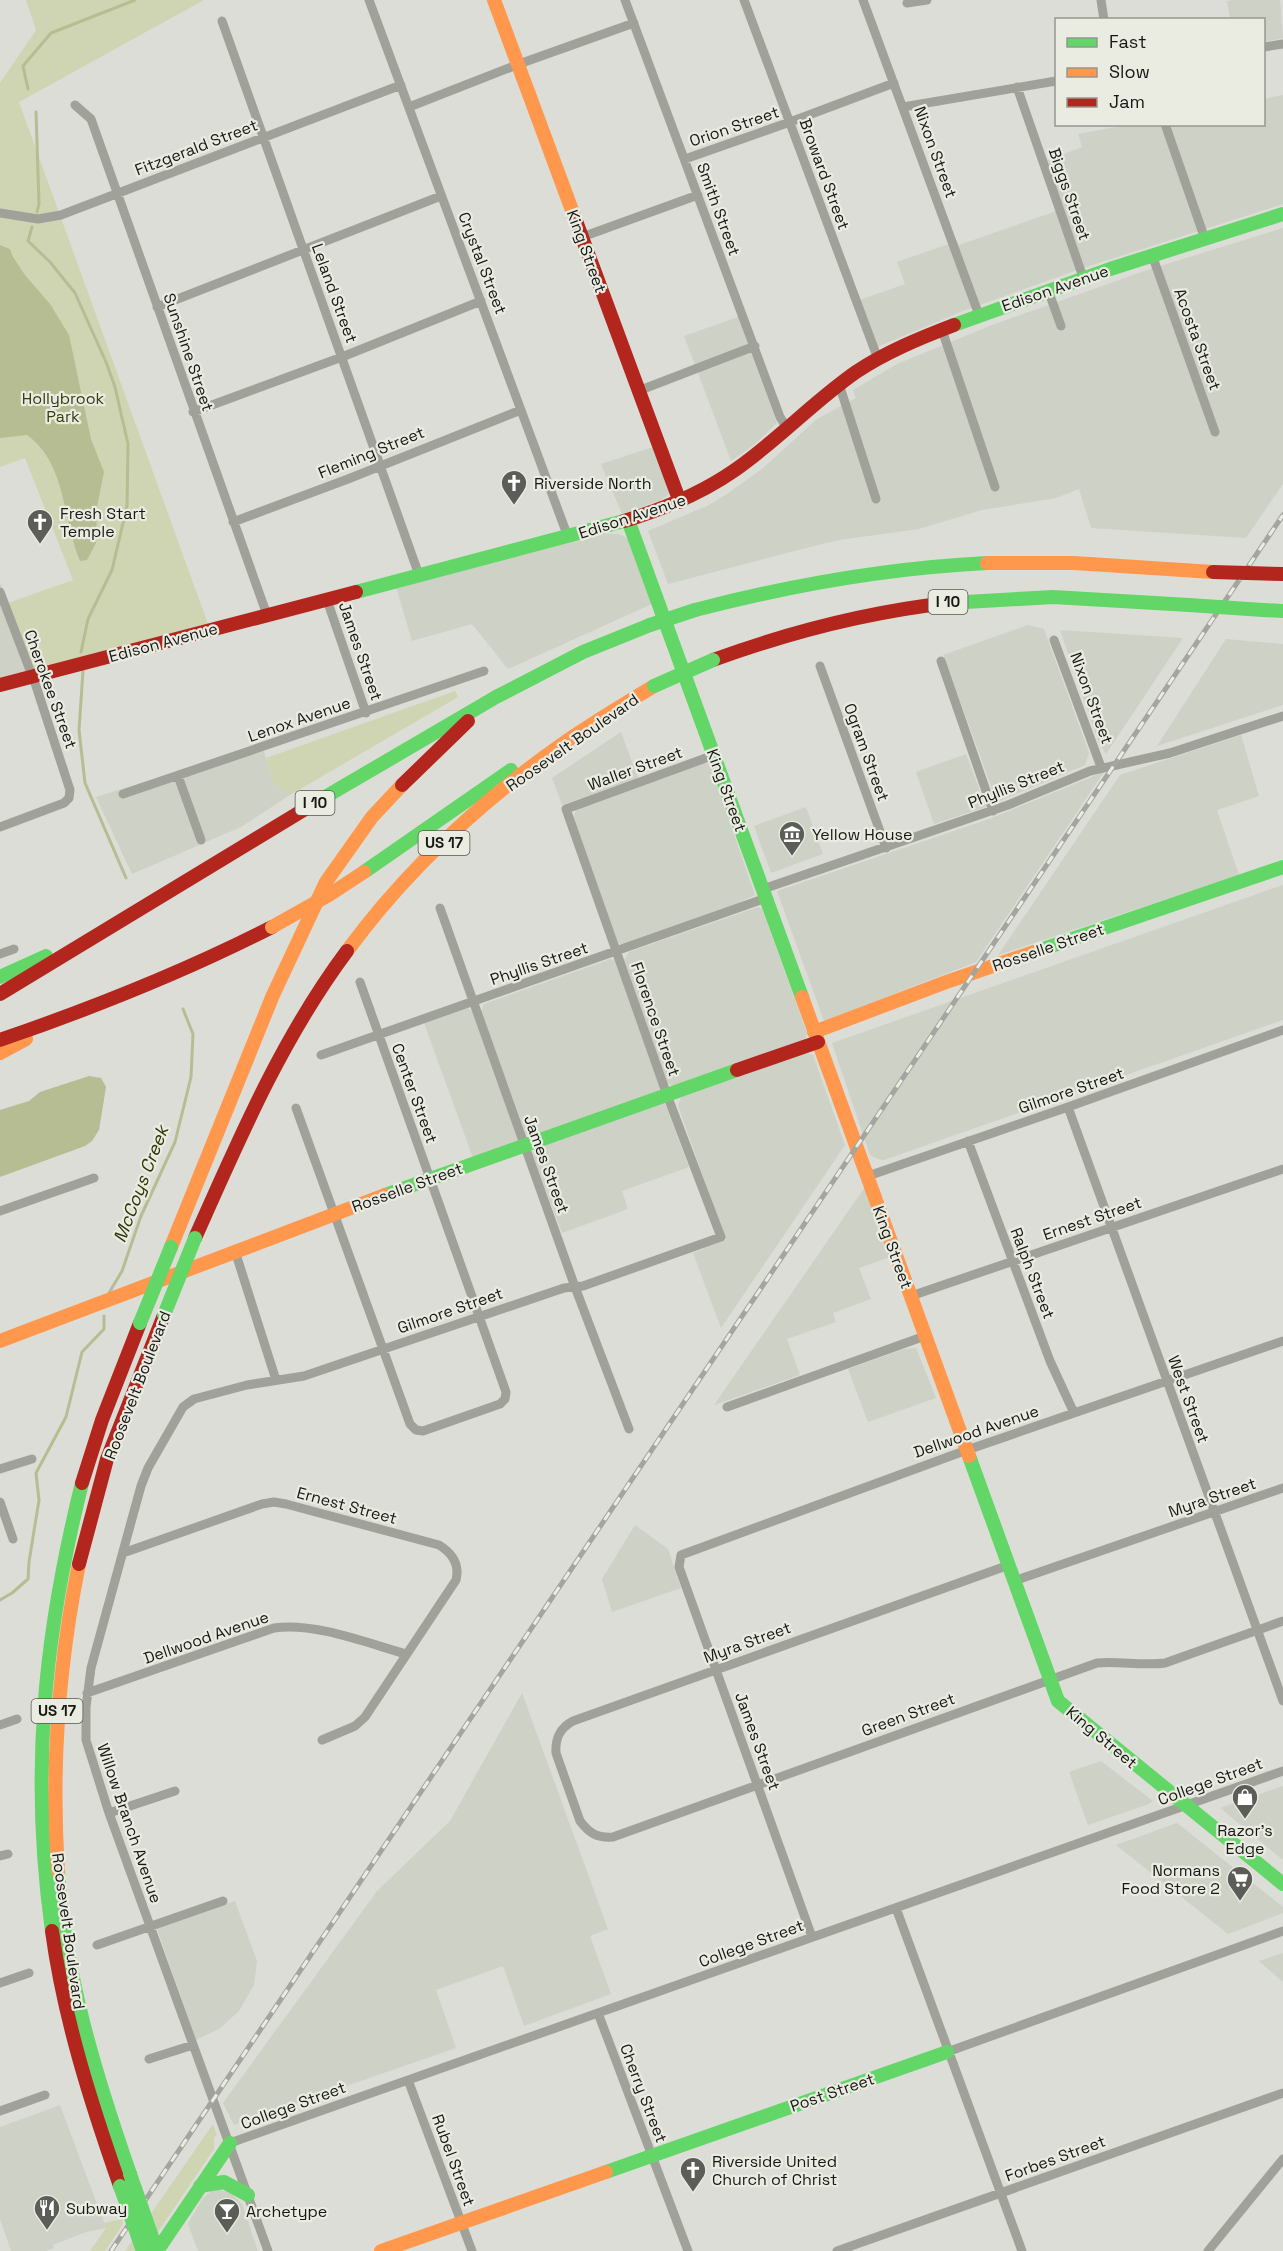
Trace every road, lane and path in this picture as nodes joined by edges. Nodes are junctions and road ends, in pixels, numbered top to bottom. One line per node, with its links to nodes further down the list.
1 (369, 0): 17 (street, Crystal Street)
2 (494, 0): 14 (main road, King Street)
3 (625, 0): 11 (street, Smith Street)
4 (744, 0): 22 (street, Broward Street)
5 (863, 0): 16 (street, Nixon Street)
6 (927, 0): 8 (street)
7 (1101, 0): 9 (street)
8 (907, 3)
9 (1104, 18)
10 (222, 21): 24 (street, Leland Street)
11 (634, 23): 14 (street); 25 (street, Smith Street)
12 (1283, 44): 13 (street)
13 (1265, 47)
14 (519, 64): 20 (street); 31 (main road, King Street)
15 (1055, 81): 18 (street)
16 (894, 82): 21 (street, Nixon Street); 22 (street, Orion Street)
17 (401, 85): 20 (street, Crystal Street); 24 (street, Fitzgerald Street)
18 (1017, 87): 21 (street); 35 (street, Biggs Street)
19 (75, 105): 26 (street, Sunshine Street)
20 (409, 107): 28 (street, Crystal Street)
21 (903, 107): 39 (street, Nixon Street)
22 (790, 122): 25 (street, Orion Street); 44 (street, Broward Street)
23 (1166, 126): 32 (street)
24 (263, 137): 26 (street, Fitzgerald Street); 33 (street, Leland Street)
25 (685, 159): 27 (street, Smith Street)
26 (118, 194): 29 (street, Fitzgerald Street); 38 (street, Sunshine Street)
27 (698, 195): 31 (street); 42 (street, Smith Street)
28 (441, 196): 33 (street); 37 (street, Crystal Street)
29 (0, 213)
30 (1283, 214): 32 (main road, Edison Avenue)
31 (582, 237): 46 (main road, King Street)
32 (1204, 239): 34 (main road, Edison Avenue)
33 (303, 250): 38 (street); 43 (street, Leland Street)
34 (1152, 255): 35 (main road, Edison Avenue); 50 (street, Acosta Street)
35 (1083, 277): 36 (main road, Edison Avenue)
36 (1048, 290): 39 (main road, Edison Avenue); 40 (street)
37 (481, 301): 43 (street); 47 (street, Crystal Street)
38 (157, 306): 48 (street, Sunshine Street)
39 (979, 315): 41 (main road, Edison Avenue)
40 (1061, 326)
41 (942, 330): 44 (main road, Edison Avenue); 52 (street)
42 (754, 346): 46 (street); 49 (street, Smith Street)
43 (342, 357): 48 (street); 51 (street, Leland Street)
44 (878, 359): 45 (main road, Edison Avenue)
45 (839, 384): 49 (main road, Edison Avenue); 53 (street)
46 (638, 391): 54 (main road, King Street)
47 (521, 410): 51 (street, Fleming Street); 57 (street, Crystal Street)
48 (194, 412): 56 (street, Sunshine Street)
49 (787, 428): 54 (main road, Edison Avenue)
50 (1215, 432)
51 (379, 465): 56 (street, Fleming Street); 59 (street, Leland Street)
52 (995, 487)
53 (876, 499)
54 (680, 502): 55 (main road, Edison Avenue)
55 (628, 520): 57 (main road, Edison Avenue); 74 (main road, King Street)
56 (232, 522): 63 (street, Sunshine Street)
57 (568, 537): 59 (main road, Edison Avenue)
58 (1283, 574): 71 (main road, I 10, bridge)
59 (419, 575): 61 (main road, Edison Avenue)
60 (0, 592): 68 (street, Cherokee Street)
61 (327, 600): 63 (main road, Edison Avenue); 72 (street, James Street)
62 (1283, 611): 70 (main road, I 10, bridge)
63 (267, 615): 68 (main road, Edison Avenue)
64 (1054, 640): 75 (street, Nixon Street)
65 (941, 661): 79 (street)
66 (820, 666): 82 (street, Ogram Street)
67 (484, 671): 72 (street, Lenox Avenue)
68 (32, 677): 69 (main road, Edison Avenue); 80 (street, Cherokee Street)
69 (0, 685)
70 (654, 686): 94 (main road, I 10, bridge); 181 (main road, Roosevelt Boulevard / US 17, bridge)
71 (496, 697): 86 (main road, I 10); 180 (main road, Roosevelt Boulevard / US 17, bridge)
72 (366, 713): 76 (street, Lenox Avenue)
73 (1283, 716): 75 (street, Phyllis Street)
74 (714, 755): 78 (street, Waller Street); 84 (main road, King Street)
75 (1101, 767): 79 (street, Phyllis Street)
76 (178, 776): 77 (street, Lenox Avenue); 81 (street)
77 (123, 794)
78 (566, 809): 88 (street, Florence Street)
79 (993, 811): 82 (street, Phyllis Street)
80 (0, 827)
81 (201, 840)
82 (886, 848): 84 (street, Phyllis Street)
83 (1283, 867): 97 (main road, Rosselle Street)
84 (764, 893): 88 (street, Phyllis Street); 97 (main road, King Street)
85 (440, 908): 93 (street, James Street)
86 (136, 913): 90 (main road); 92 (main road, I 10)
87 (14, 948): 89 (street)
88 (616, 952): 93 (street, Phyllis Street); 101 (street, Florence Street)
89 (0, 954)
90 (0, 977)
91 (360, 982): 96 (street, Center Street)
92 (0, 994)
93 (473, 1002): 96 (street, Phyllis Street); 105 (street, James Street)
94 (55, 1021): 98 (main road, I 10); 99 (main road)
95 (1283, 1030): 102 (street, Gilmore Street)
96 (378, 1035): 100 (street, Phyllis Street); 109 (street, Center Street)
97 (816, 1037): 101 (main road, Rosselle Street); 107 (main road, King Street)
98 (0, 1040)
99 (0, 1053)
100 (321, 1055)
101 (667, 1095): 105 (main road, Rosselle Street); 113 (street, Florence Street)
102 (1068, 1107): 104 (street, Gilmore Street); 112 (street, West Street)
103 (296, 1108): 111 (street)
104 (969, 1142): 107 (street, Gilmore Street); 115 (street, Ralph Street)
105 (524, 1146): 109 (main road, Rosselle Street); 116 (street, James Street)
106 (1283, 1169): 112 (street, Ernest Street)
107 (868, 1176): 117 (main road, King Street)
108 (94, 1178): 110 (street)
109 (430, 1178): 111 (main road, Rosselle Street); 118 (street, Center Street)
110 (0, 1211)
111 (334, 1213): 114 (main road, Rosselle Street); 122 (street)
112 (1111, 1227): 115 (street, Ernest Street); 124 (street, West Street)
113 (721, 1237): 116 (street, Gilmore Street)
114 (235, 1251): 120 (main road, Rosselle Street); 123 (street)
115 (1013, 1261): 117 (street, Ernest Street); 127 (street, Ralph Street)
116 (575, 1287): 118 (street, Gilmore Street); 128 (street, James Street)
117 (910, 1296): 119 (main road, King Street)
118 (478, 1316): 122 (street, Gilmore Street); 122 (street, Center Street)
119 (925, 1336): 126 (street); 129 (main road, King Street)
120 (0, 1341)
121 (1283, 1341): 124 (street, Dellwood Avenue)
122 (384, 1349): 123 (street, Gilmore Street)
123 (276, 1380): 125 (street, Gilmore Street)
124 (1167, 1382): 127 (street, Dellwood Avenue); 134 (street, West Street)
125 (186, 1403): 136 (street, Willow Branch Avenue)
126 (727, 1407)
127 (1074, 1413): 129 (street, Dellwood Avenue)
128 (629, 1429)
129 (967, 1450): 137 (street, Dellwood Avenue); 138 (main road, King Street)
130 (32, 1459): 131 (street)
131 (0, 1469)
132 (1283, 1488): 134 (street, Myra Street)
133 (0, 1502): 135 (street)
134 (1214, 1511): 139 (street, Myra Street); 141 (street, West Street)
135 (13, 1539)
136 (123, 1553): 142 (street, Ernest Street); 145 (street, Willow Branch Avenue)
137 (681, 1555): 143 (street, James Street)
138 (1009, 1565): 139 (main road, King Street); 143 (street, Myra Street)
139 (1014, 1581): 144 (main road, King Street)
140 (1283, 1621): 141 (street, Green Street)
141 (1256, 1630): 144 (street, Green Street); 146 (street, West Street)
142 (406, 1654): 145 (street, Dellwood Avenue); 149 (street)
143 (716, 1669): 151 (street, James Street); 153 (street, Myra Street)
144 (1048, 1680): 151 (street, Green Street); 154 (main road, King Street)
145 (87, 1693): 155 (street, Willow Branch Avenue)
146 (1283, 1701)
147 (17, 1719): 148 (street)
148 (0, 1725)
149 (322, 1740)
150 (1283, 1771): 154 (street, College Street)
151 (757, 1784): 153 (street, Green Street); 161 (street, James Street)
152 (175, 1791): 155 (street)
153 (570, 1793)
154 (1186, 1806): 156 (main road, King Street); 158 (street, College Street)
155 (109, 1813): 159 (street, Willow Branch Avenue)
156 (1283, 1884)
157 (223, 1901): 159 (street)
158 (896, 1908): 161 (street, College Street); 167 (street)
159 (151, 1927): 162 (street); 166 (street, Willow Branch Avenue)
160 (1283, 1932): 167 (street, Post Street)
161 (812, 1937): 165 (street, College Street)
162 (98, 1945)
163 (29, 1973): 164 (street)
164 (0, 1983)
165 (598, 2013): 169 (street, College Street); 174 (street, Cherry Street)
166 (193, 2044): 168 (street); 173 (street, Willow Branch Avenue)
167 (947, 2052): 174 (main road, Post Street); 177 (street)
168 (148, 2059)
169 (408, 2080): 173 (street, College Street); 179 (street, Rubel Street)
170 (1283, 2093): 177 (street, Forbes Street)
171 (45, 2095): 172 (street)
172 (0, 2111)
173 (230, 2143): 176 (main road); 178 (street, Willow Branch Avenue)
174 (652, 2155): 179 (main road, Post Street); 185 (street, Cherry Street)
175 (1283, 2158): 188 (street)
176 (200, 2186): 178 (main road); 181 (main road)
177 (1000, 2194): 186 (street, Forbes Street); 187 (street)
178 (248, 2195): 182 (street, Willow Branch Avenue)
179 (461, 2223): 183 (main road, Post Street); 184 (street, Rubel Street)
180 (143, 2251)
181 (157, 2251)
182 (268, 2251)
183 (381, 2251)
184 (472, 2251)
185 (688, 2251)
186 (837, 2251)
187 (1022, 2251)
188 (1208, 2251)

